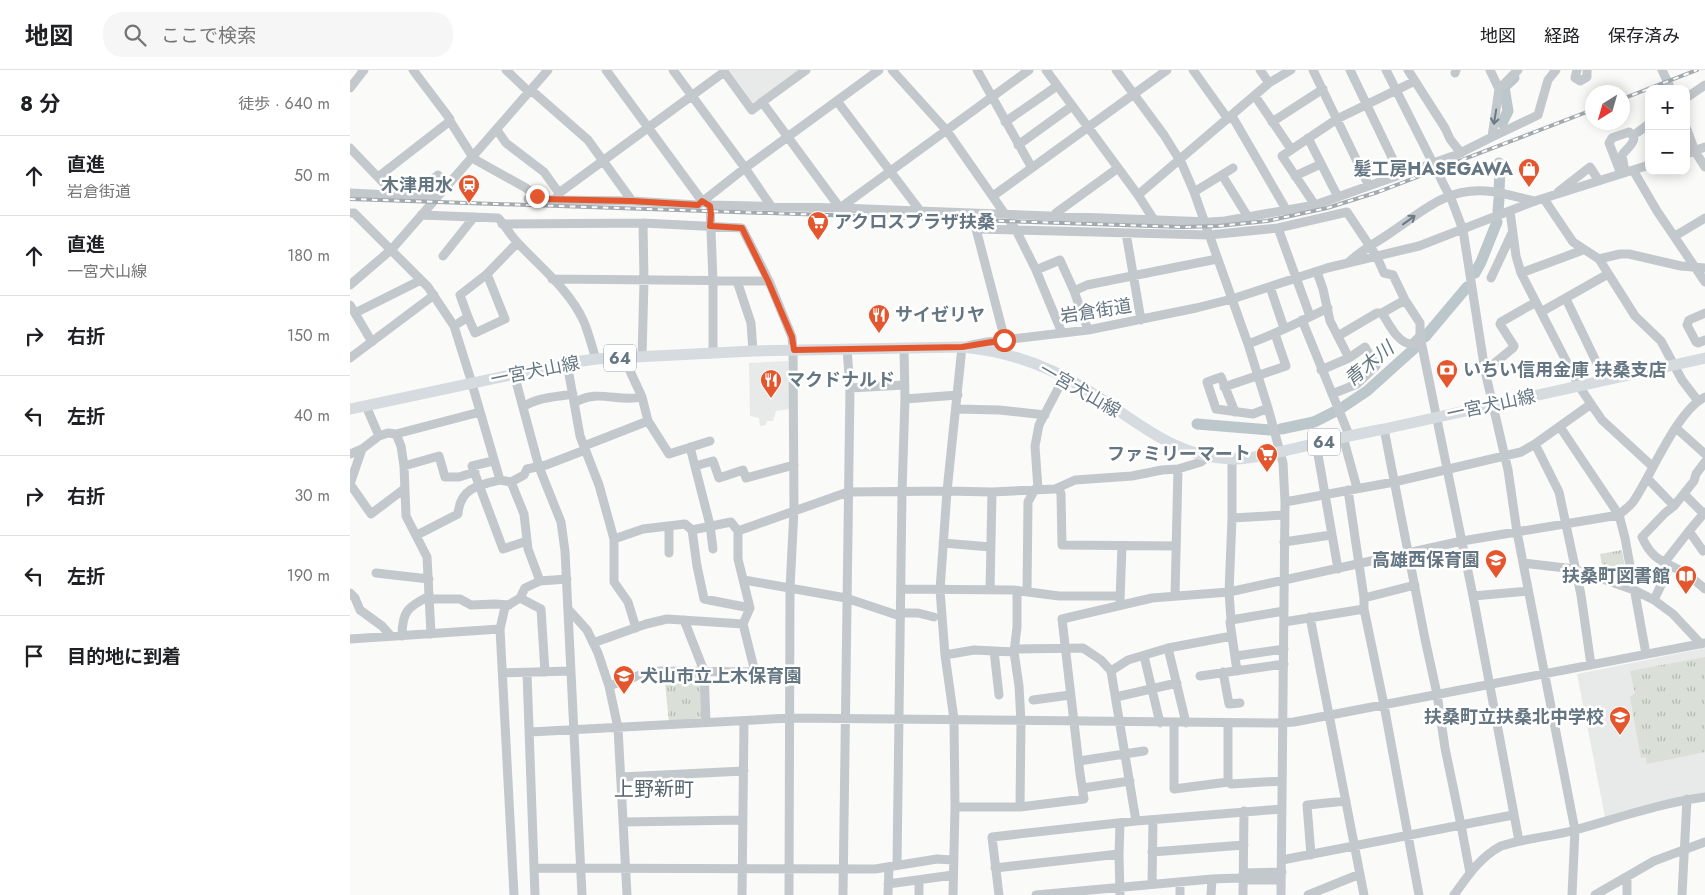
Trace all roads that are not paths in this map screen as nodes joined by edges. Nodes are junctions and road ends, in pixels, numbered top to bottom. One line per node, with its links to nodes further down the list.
1 (364, 70): 34 (street)
2 (413, 70): 50 (street)
3 (506, 70): 37 (street)
4 (548, 70): 37 (street)
5 (606, 70): 55 (street)
6 (673, 70): 42 (street)
7 (806, 70): 45 (street)
8 (879, 70): 44 (street)
9 (892, 70): 58 (street)
10 (977, 70): 43 (street)
11 (1029, 70): 43 (street)
12 (1046, 70): 33 (street)
13 (1116, 70): 39 (street)
14 (1167, 70): 39 (street)
15 (1193, 70): 48 (street)
16 (1260, 70): 30 (street)
17 (1291, 70): 30 (street)
18 (1313, 70): 35 (street)
19 (1350, 70): 46 (street)
20 (1386, 70): 38 (street)
21 (1408, 70): 29 (street)
22 (1490, 70): 36 (street)
23 (1518, 70): 36 (street)
24 (1556, 70): 61 (street)
25 (1576, 70): 26 (street)
26 (1587, 70)
27 (1662, 70): 31 (street)
28 (723, 71): 42 (street); 45 (street)
29 (1415, 81): 38 (street); 70 (street)
30 (1270, 83): 41 (street)
31 (1669, 85)
32 (1705, 85): 40 (street)
33 (1057, 86): 47 (street); 51 (street)
34 (350, 88)
35 (1322, 89): 49 (street); 52 (street)
36 (1499, 89): 61 (street, one-way to 61)
37 (531, 90): 56 (street); 73 (street)
38 (1396, 90): 46 (street); 74 (street)
39 (1134, 94): 53 (street); 72 (street)
40 (1690, 95)
41 (1256, 96): 48 (street); 52 (street)
42 (692, 97): 55 (street); 78 (street)
43 (991, 98): 51 (street); 58 (street)
44 (837, 101): 60 (street); 82 (street)
45 (762, 102): 60 (street)
46 (1366, 104): 49 (street); 84 (street)
47 (1072, 106): 53 (street); 63 (street)
48 (1230, 117): 72 (street); 110 (street)
49 (1337, 119): 62 (street); 90 (street)
50 (450, 121): 71 (street); 87 (street)
51 (1005, 122): 63 (street)
52 (1272, 122): 67 (street)
53 (1088, 127): 79 (street); 80 (street)
54 (1645, 127): 59 (street)
55 (649, 128): 73 (street); 106 (street)
56 (496, 130): 71 (street); 100 (street)
57 (1687, 130): 69 (street)
58 (946, 131): 82 (street); 97 (street)
59 (1638, 132)
60 (789, 136): 78 (street); 109 (street)
61 (1492, 137): 70 (street)
62 (1308, 138): 67 (street); 75 (street)
63 (1018, 145): 79 (street)
64 (1628, 147): 68 (street); 68 (street); 83 (street)
65 (1705, 147): 69 (street)
66 (350, 148): 87 (street)
67 (1291, 149): 86 (street)
68 (1612, 149): 83 (street)
69 (1691, 152): 77 (street)
70 (1461, 153): 74 (street)
71 (472, 157): 89 (street); 103 (street)
72 (1180, 160): 92 (street); 94 (street)
73 (604, 161): 100 (street); 105 (street)
74 (1432, 163): 84 (street); 95 (street)
75 (1320, 164): 86 (street); 101 (street)
76 (1645, 166): 83 (street)
77 (1705, 167)
78 (745, 168): 106 (street); 108 (street)
79 (1032, 168): 97 (street)
80 (1118, 168): 94 (street); 116 (street)
81 (1233, 168): 85 (street)
82 (890, 172): 109 (street); 111 (street)
83 (1627, 172): 88 (street); 131 (street)
84 (1400, 174): 90 (street)
85 (1222, 175): 92 (street); 117 (street)
86 (1295, 176): 107 (street)
87 (378, 177): 93 (street)
88 (1599, 181): 98 (street); 98 (street)
89 (446, 185): 96 (street); 99 (street)
90 (1369, 186): 101 (street)
91 (350, 192): 93 (street)
92 (1194, 192): 121 (street)
93 (394, 194): 96 (street)
94 (1138, 195): 120 (street)
95 (1449, 195): 104 (street); 127 (street); 133 (street, one-way to 95)
96 (412, 196): 99 (street)
97 (993, 196): 115 (street)
98 (1553, 196): 104 (street)
99 (437, 197): 114 (street)
100 (557, 197): 103 (street); 105 (street)
101 (1338, 197): 107 (street)
102 (528, 199): 103 (street)
103 (540, 199)
104 (1539, 200): 112 (street); 135 (street)
105 (632, 201): 106 (street)
106 (706, 203): 108 (street); 124 (street)
107 (1315, 205): 110 (street)
108 (771, 206): 109 (street)
109 (840, 208): 111 (street)
110 (1287, 211): 117 (street)
111 (921, 212): 115 (street)
112 (1510, 212): 127 (street); 128 (street)
113 (350, 213): 134 (street)
114 (421, 215): 118 (street); 134 (street)
115 (1006, 215): 116 (street); 126 (street)
116 (1054, 216): 120 (street)
117 (1248, 216): 121 (street)
118 (474, 217): 122 (street); 136 (street)
119 (1705, 218): 131 (street)
120 (1154, 220): 121 (street)
121 (1204, 221): 130 (street)
122 (502, 224): 123 (street); 132 (street)
123 (643, 224): 124 (street); 152 (street)
124 (710, 226): 153 (street); 155 (street)
125 (1278, 228): 130 (street); 133 (street); 148 (street)
126 (1016, 230): 129 (street); 142 (street); 182 (street)
127 (1463, 230): 137 (street); 201 (street)
128 (1512, 232): 144 (street); 149 (street)
129 (1126, 233): 130 (street); 147 (street)
130 (1209, 235): 138 (street)
131 (1675, 236): 141 (street)
132 (517, 243): 145 (street); 150 (street)
133 (1370, 246): 137 (street); 140 (street)
134 (392, 249): 151 (street); 157 (street)
135 (1583, 250): 139 (street); 144 (street)
136 (442, 256)
137 (1377, 257): 140 (street); 163 (street)
138 (1217, 259): 147 (street); 161 (street)
139 (1598, 259): 141 (street); 146 (street)
140 (1349, 262): 143 (street, 岩倉街道)
141 (1700, 268): 156 (street)
142 (1036, 270): 159 (street); 178 (street)
143 (1317, 272): 148 (street, 岩倉街道); 166 (street)
144 (1522, 273): 164 (street)
145 (488, 274): 172 (street); 172 (street)
146 (1608, 274): 162 (street); 199 (street)
147 (1134, 276): 159 (street); 173 (street)
148 (1297, 277): 158 (street, 岩倉街道); 171 (street)
149 (1491, 278)
150 (552, 279): 152 (street); 197 (street)
151 (421, 280): 160 (street); 168 (street)
152 (644, 281): 153 (street); 192 (street)
153 (713, 281): 154 (street); 191 (street)
154 (737, 281): 155 (street); 190 (street)
155 (768, 281): 189 (street)
156 (1705, 282)
157 (350, 284)
158 (1270, 287): 161 (street, 岩倉街道); 176 (street)
159 (1074, 291): 177 (street)
160 (434, 295): 175 (street); 184 (street)
161 (1232, 298): 173 (street, 岩倉街道); 185 (street)
162 (1566, 299): 167 (street); 205 (street)
163 (1405, 300): 169 (street); 181 (street)
164 (1536, 302): 167 (street); 201 (street)
165 (350, 304): 168 (street)
166 (1328, 308): 171 (street); 180 (street)
167 (1541, 312): 208 (street)
168 (355, 313): 184 (street)
169 (1382, 313): 180 (street); 181 (street)
170 (1705, 313): 183 (street)
171 (1310, 316): 174 (street)
172 (468, 317): 175 (street)
173 (1141, 320): 177 (street, 岩倉街道)
174 (1302, 320): 176 (street); 200 (street)
175 (454, 326): 206 (street)
176 (1284, 328): 179 (street)
177 (1088, 330): 178 (street, 岩倉街道)
178 (1062, 333): 182 (street, 岩倉街道)
179 (1275, 334): 185 (street); 203 (street)
180 (1338, 336): 195 (street)
181 (1420, 336): 227 (street)
182 (1004, 340): 186 (street, 岩倉街道)
183 (1705, 340)
184 (372, 342): 193 (street)
185 (1248, 344): 203 (street)
186 (962, 347): 188 (main road, 一宮犬山線 / 64); 204 (main road, 一宮犬山線 / 64); 212 (street)
187 (847, 348): 188 (main road, 一宮犬山線 / 64); 189 (main road, 一宮犬山線 / 64); 210 (street)
188 (904, 348): 207 (street)
189 (794, 350): 190 (main road, 一宮犬山線 / 64); 249 (street)
190 (753, 351): 191 (main road, 一宮犬山線 / 64)
191 (713, 353): 192 (main road, 一宮犬山線 / 64)
192 (642, 357): 194 (main road, 一宮犬山線 / 64)
193 (350, 358)
194 (624, 358): 197 (main road, 一宮犬山線 / 64); 213 (street)
195 (1349, 358): 200 (street); 211 (street)
196 (1705, 358): 199 (main road, 一宮犬山線 / 64)
197 (596, 359): 198 (main road, 一宮犬山線 / 64)
198 (567, 363): 202 (main road, 一宮犬山線 / 64); 214 (street)
199 (1674, 365): 205 (main road, 一宮犬山線 / 64); 216 (street)
200 (1322, 370): 211 (street)
201 (1485, 371): 217 (street)
202 (514, 374): 206 (main road, 一宮犬山線 / 64); 220 (street)
203 (1259, 376): 209 (street); 221 (street)
204 (1068, 378): 226 (street); 244 (main road, 一宮犬山線 / 64)
205 (1605, 380): 208 (main road, 一宮犬山線 / 64)
206 (472, 384): 219 (main road, 一宮犬山線 / 64); 224 (street)
207 (904, 385): 210 (street); 215 (street)
208 (1579, 386): 217 (main road, 一宮犬山線 / 64); 218 (street)
209 (1224, 387): 225 (street); 225 (street)
210 (850, 388): 268 (street)
211 (1332, 394): 234 (street)
212 (958, 395): 215 (street); 223 (street)
213 (642, 397): 214 (street); 228 (street)
214 (574, 399): 220 (street); 239 (street)
215 (905, 399): 269 (street)
216 (1701, 399): 230 (street)
217 (1493, 404): 227 (main road, 一宮犬山線 / 64); 245 (street)
218 (1591, 404): 229 (street); 253 (street)
219 (366, 406): 222 (main road, 一宮犬山線 / 64); 233 (street)
220 (523, 407): 252 (street)
221 (1268, 408): 225 (street); 241 (street)
222 (350, 409)
223 (957, 409): 226 (street); 267 (street)
224 (480, 412): 232 (street); 247 (street)
225 (1235, 412)
226 (1045, 415): 265 (street)
227 (1436, 417): 231 (main road, 一宮犬山線 / 64); 255 (street)
228 (648, 422): 238 (street); 239 (street)
229 (1560, 427): 237 (street); 278 (street)
230 (1676, 428): 243 (street); 253 (street)
231 (1384, 429): 234 (main road, 一宮犬山線 / 64); 260 (street)
232 (396, 434): 233 (street); 250 (street)
233 (379, 436): 240 (street)
234 (1346, 436): 236 (main road, 一宮犬山線 / 64); 266 (street)
235 (710, 440): 238 (street)
236 (1316, 444): 241 (main road, 一宮犬山線 / 64); 272 (street)
237 (1535, 444): 245 (street); 281 (street)
238 (690, 447): 251 (street)
239 (585, 448): 252 (street); 291 (street)
240 (362, 449): 242 (street); 261 (street)
241 (1280, 451): 246 (main road, 一宮犬山線 / 64); 273 (street)
242 (350, 454)
243 (1705, 454)
244 (1209, 456): 246 (main road, 一宮犬山線 / 64); 254 (street)
245 (1504, 456): 255 (street); 286 (street)
246 (1232, 459): 279 (street)
247 (493, 461): 256 (street); 258 (street)
248 (1705, 462): 271 (street)
249 (794, 465): 251 (street); 275 (street)
250 (404, 466): 256 (street); 264 (street)
251 (695, 466): 280 (street)
252 (539, 467): 259 (street); 310 (street)
253 (1653, 467): 257 (street)
254 (1178, 469): 263 (street); 297 (street)
255 (1447, 469): 260 (street); 294 (street)
256 (475, 472): 262 (street)
257 (1647, 478): 274 (street); 278 (street)
258 (500, 480): 259 (street); 262 (street)
259 (511, 482): 292 (street)
260 (1394, 482): 266 (street); 302 (street)
261 (350, 484): 264 (street)
262 (479, 485): 287 (street); 292 (street)
263 (1059, 488): 265 (street); 296 (street)
264 (404, 489): 287 (street)
265 (1036, 489): 270 (street); 323 (street)
266 (1352, 489): 272 (street); 304 (street)
267 (947, 491): 269 (street); 270 (street); 295 (street)
268 (848, 492): 269 (street); 275 (street); 330 (street)
269 (902, 492): 316 (street)
270 (992, 492): 298 (street)
271 (1684, 494): 274 (street); 276 (street)
272 (1326, 495): 273 (street); 288 (street)
273 (1285, 502): 277 (street)
274 (1674, 506): 289 (street)
275 (794, 510): 284 (street); 315 (street)
276 (1704, 513): 285 (street)
277 (1285, 515): 279 (street); 293 (street)
278 (1619, 515): 281 (street); 290 (street)
279 (1232, 518): 324 (street)
280 (710, 525): 283 (street); 284 (street); 299 (street)
281 (1565, 525): 286 (street); 307 (street)
282 (669, 526): 283 (street); 291 (street); 301 (street)
283 (692, 530): 335 (street)
284 (738, 531): 311 (street)
285 (1689, 531): 300 (street); 305 (street)
286 (1517, 532): 294 (street); 303 (street)
287 (416, 535): 309 (street)
288 (1331, 536): 293 (street); 306 (street)
289 (1642, 537): 290 (street); 305 (street)
290 (1625, 538): 321 (street)
291 (614, 539): 346 (street)
292 (527, 540): 313 (street)
293 (1284, 542): 312 (street)
294 (1462, 542): 302 (street); 327 (street)
295 (943, 543): 298 (street); 318 (street)
296 (1122, 546): 297 (street); 333 (street)
297 (1176, 546): 326 (street)
298 (991, 547): 319 (street)
299 (713, 548)
300 (1705, 550)
301 (669, 552)
302 (1408, 552): 304 (street); 314 (street)
303 (1523, 563): 307 (street); 320 (street)
304 (1358, 565): 306 (street); 331 (street)
305 (1667, 565): 317 (street); 332 (street)
306 (1338, 569): 312 (street)
307 (1574, 569): 321 (street); 365 (street)
308 (376, 573): 309 (street)
309 (429, 579): 328 (street)
310 (567, 579): 313 (street); 336 (street)
311 (744, 580): 315 (street); 335 (street)
312 (1284, 580): 324 (street); 338 (street)
313 (540, 581): 329 (street)
314 (1414, 585): 331 (street); 382 (street)
315 (790, 588): 330 (street); 376 (street)
316 (901, 589): 318 (street); 339 (street)
317 (1705, 589)
318 (940, 590): 319 (street); 361 (street)
319 (990, 590): 322 (street)
320 (1528, 590): 327 (street); 375 (street)
321 (1634, 590): 332 (street); 360 (street)
322 (1017, 591): 323 (street); 359 (street)
323 (1027, 592): 333 (street)
324 (1229, 592): 326 (street); 343 (street)
325 (350, 593): 349 (street)
326 (1175, 596): 333 (street)
327 (1473, 596): 379 (street)
328 (429, 597): 334 (street); 348 (street); 350 (street)
329 (520, 598): 334 (street); 370 (street)
330 (846, 598): 339 (street); 391 (street)
331 (1364, 598): 337 (street)
332 (1654, 600): 354 (street)
333 (1120, 601): 356 (street)
334 (509, 605): 347 (street)
335 (750, 608): 345 (street)
336 (568, 609): 353 (street); 366 (street)
337 (1364, 609): 341 (street); 388 (street)
338 (1284, 611): 343 (street); 344 (street)
339 (900, 615): 340 (street); 392 (street)
340 (934, 617)
341 (1310, 617): 344 (street); 389 (street)
342 (684, 620): 345 (street); 346 (street); 367 (street)
343 (1232, 620): 351 (street)
344 (1284, 622): 357 (street)
345 (744, 624): 371 (street)
346 (636, 628): 353 (street)
347 (500, 629): 348 (street); 373 (street)
348 (431, 634): 350 (street)
349 (391, 636): 350 (street); 352 (street)
350 (402, 636)
351 (1232, 636): 355 (street); 363 (street)
352 (350, 639)
353 (593, 643): 380 (street)
354 (1703, 643): 360 (street)
355 (1168, 648): 362 (street); 378 (street)
356 (1065, 649): 359 (street); 368 (street); 384 (street)
357 (1284, 649): 363 (street); 364 (street)
358 (994, 651): 359 (street); 361 (street); 383 (street)
359 (1014, 652): 396 (street)
360 (1646, 654): 365 (street)
361 (946, 655): 393 (street)
362 (1144, 656): 368 (street); 381 (street)
363 (1236, 656): 369 (street)
364 (1284, 664): 369 (street); 402 (street)
365 (1591, 665): 375 (street)
366 (571, 671): 370 (street); 405 (street)
367 (704, 671): 371 (street); 380 (street); 395 (street)
368 (1111, 671): 385 (street)
369 (1237, 671): 372 (street)
370 (545, 672): 374 (street)
371 (755, 672): 376 (street)
372 (1223, 672): 377 (street); 387 (street)
373 (504, 673): 374 (street); 462 (street)
374 (527, 673): 406 (street)
375 (1545, 674): 379 (street); 430 (street)
376 (790, 675): 390 (street)
377 (1200, 676)
378 (1177, 683): 381 (street); 401 (street)
379 (1490, 684): 382 (street); 423 (street)
380 (609, 686): 404 (street)
381 (1151, 689): 385 (street); 399 (street)
382 (1437, 694): 388 (street); 429 (street)
383 (999, 695)
384 (1070, 695): 386 (street); 397 (street)
385 (1116, 698): 398 (street)
386 (1033, 700)
387 (1240, 703)
388 (1384, 705): 389 (street); 431 (street)
389 (1329, 714): 402 (street); 418 (street)
390 (790, 718): 391 (street); 394 (street); 445 (street)
391 (845, 719): 392 (street); 449 (street)
392 (899, 719): 393 (street); 442 (street)
393 (954, 719): 396 (street); 419 (street)
394 (744, 721): 395 (street); 410 (street)
395 (706, 722): 404 (street)
396 (1021, 722): 397 (street); 420 (street)
397 (1073, 722): 398 (street); 409 (street)
398 (1120, 722): 399 (street); 408 (street)
399 (1160, 723): 400 (street)
400 (1174, 723): 401 (street); 414 (street)
401 (1186, 723): 403 (street)
402 (1283, 723): 403 (street); 413 (street)
403 (1228, 724): 414 (street)
404 (618, 728): 405 (street); 411 (street)
405 (574, 730): 406 (street); 447 (street)
406 (530, 732): 443 (street)
407 (1144, 751): 408 (street)
408 (1125, 755): 409 (street); 412 (street)
409 (1079, 762): 415 (street)
410 (744, 771): 411 (street); 424 (street)
411 (621, 777): 427 (street)
412 (1130, 781): 415 (street); 426 (street)
413 (1282, 781): 414 (street); 421 (street)
414 (1228, 782)
415 (1083, 788): 420 (street)
416 (1705, 796): 417 (street)
417 (1687, 799): 430 (street); 436 (street)
418 (1346, 801): 435 (street); 439 (street)
419 (955, 807): 420 (street); 440 (street)
420 (1020, 807)
421 (1282, 809): 422 (street); 441 (street)
422 (1244, 812): 425 (street); 434 (street)
423 (1513, 815): 429 (street); 432 (street)
424 (743, 820): 427 (street); 448 (street)
425 (1153, 820): 426 (street); 437 (street)
426 (1136, 821): 428 (street)
427 (624, 822): 444 (street)
428 (1120, 823): 438 (street); 446 (street)
429 (1461, 825): 431 (street); 450 (street)
430 (1575, 830): 432 (street); 482 (street)
431 (1408, 836): 435 (street); 480 (street)
432 (1519, 841): 450 (street)
433 (1705, 842): 436 (street)
434 (1244, 845): 437 (street); 453 (street)
435 (1355, 847): 439 (street); 451 (street)
436 (1686, 849): 455 (street); 485 (street)
437 (1152, 852): 460 (street)
438 (1119, 854): 446 (street); 461 (street)
439 (1311, 855): 441 (street)
440 (953, 860): 442 (street); 452 (street)
441 (1282, 860): 454 (street)
442 (893, 866): 449 (street); 459 (street)
443 (534, 868): 447 (street); 463 (street)
444 (626, 868): 447 (street); 448 (street); 465 (street)
445 (789, 868): 448 (street); 449 (street); 467 (street)
446 (995, 868): 472 (street)
447 (580, 869): 464 (street)
448 (742, 869): 466 (street)
449 (843, 869): 468 (street)
450 (1470, 873): 481 (street)
451 (1360, 874): 478 (street); 479 (street)
452 (953, 875): 457 (street); 471 (street)
453 (1244, 876): 454 (street); 456 (street); 476 (street)
454 (1281, 876): 477 (street)
455 (1627, 877): 483 (street); 484 (street)
456 (1212, 879): 458 (street); 475 (street)
457 (919, 881): 459 (street); 470 (street)
458 (1180, 882): 460 (street); 474 (street)
459 (888, 884): 469 (street)
460 (1152, 884): 461 (street)
461 (1120, 891): 473 (street)
462 (514, 895)
463 (535, 895)
464 (582, 895)
465 (628, 895)
466 (742, 895)
467 (789, 895)
468 (843, 895)
469 (888, 895)
470 (918, 895)
471 (952, 895)
472 (999, 895)
473 (1036, 895)
474 (1180, 895)
475 (1211, 895)
476 (1243, 895)
477 (1281, 895)
478 (1308, 895)
479 (1364, 895)
480 (1419, 895)
481 (1454, 895)
482 (1572, 895)
483 (1596, 895)
484 (1627, 895)
485 (1682, 895)

